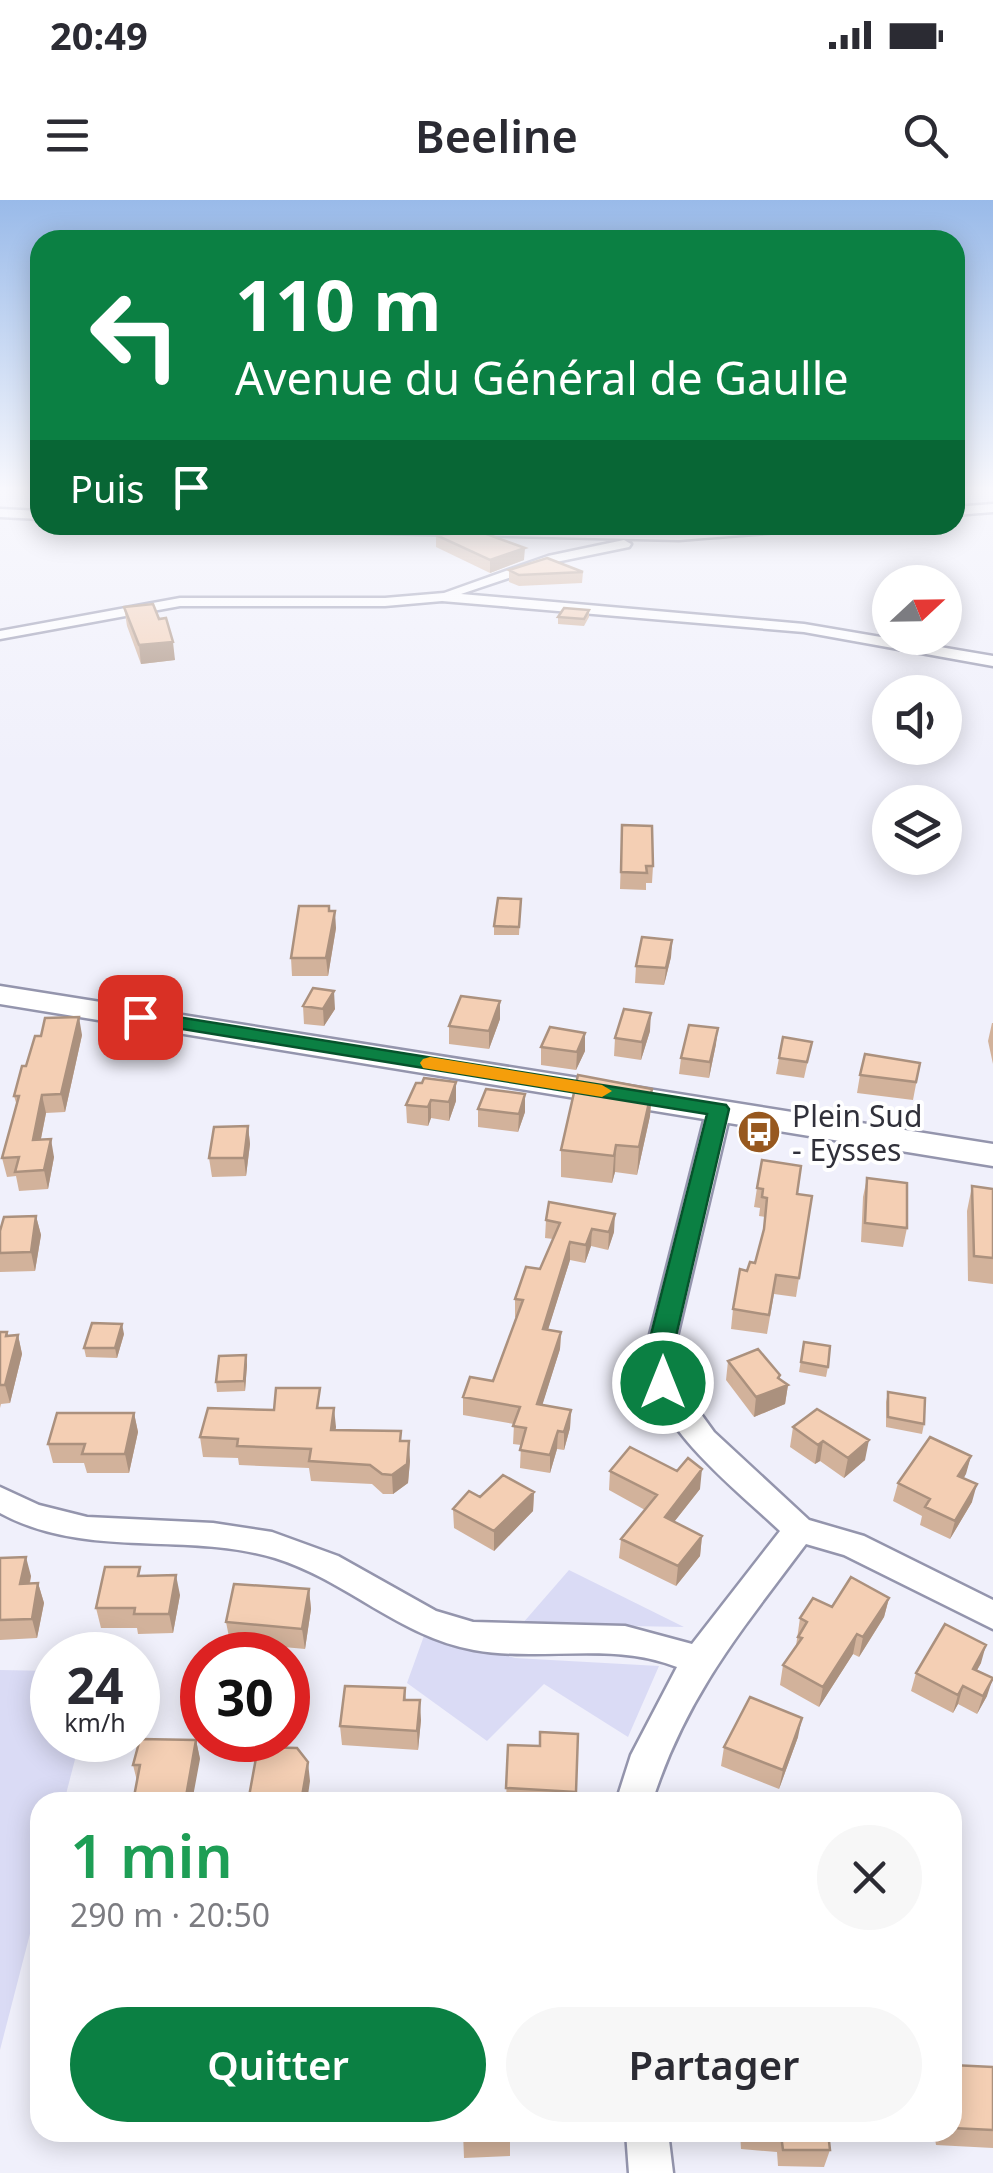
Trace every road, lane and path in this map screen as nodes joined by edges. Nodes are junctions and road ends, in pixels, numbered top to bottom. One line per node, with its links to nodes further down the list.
1 (483, 582): 2 (street)
2 (442, 596): 3 (street); 4 (street)
3 (0, 634)
4 (993, 661)
5 (0, 995): 6 (main road)
6 (719, 1109): 7 (main road); 9 (street)
7 (993, 1155)
8 (0, 1499): 11 (street)
9 (800, 1530): 10 (street); 11 (street)
10 (993, 1615)
11 (698, 1660): 12 (street)
12 (637, 1792)
13 (647, 2142): 14 (street)
14 (652, 2173)

